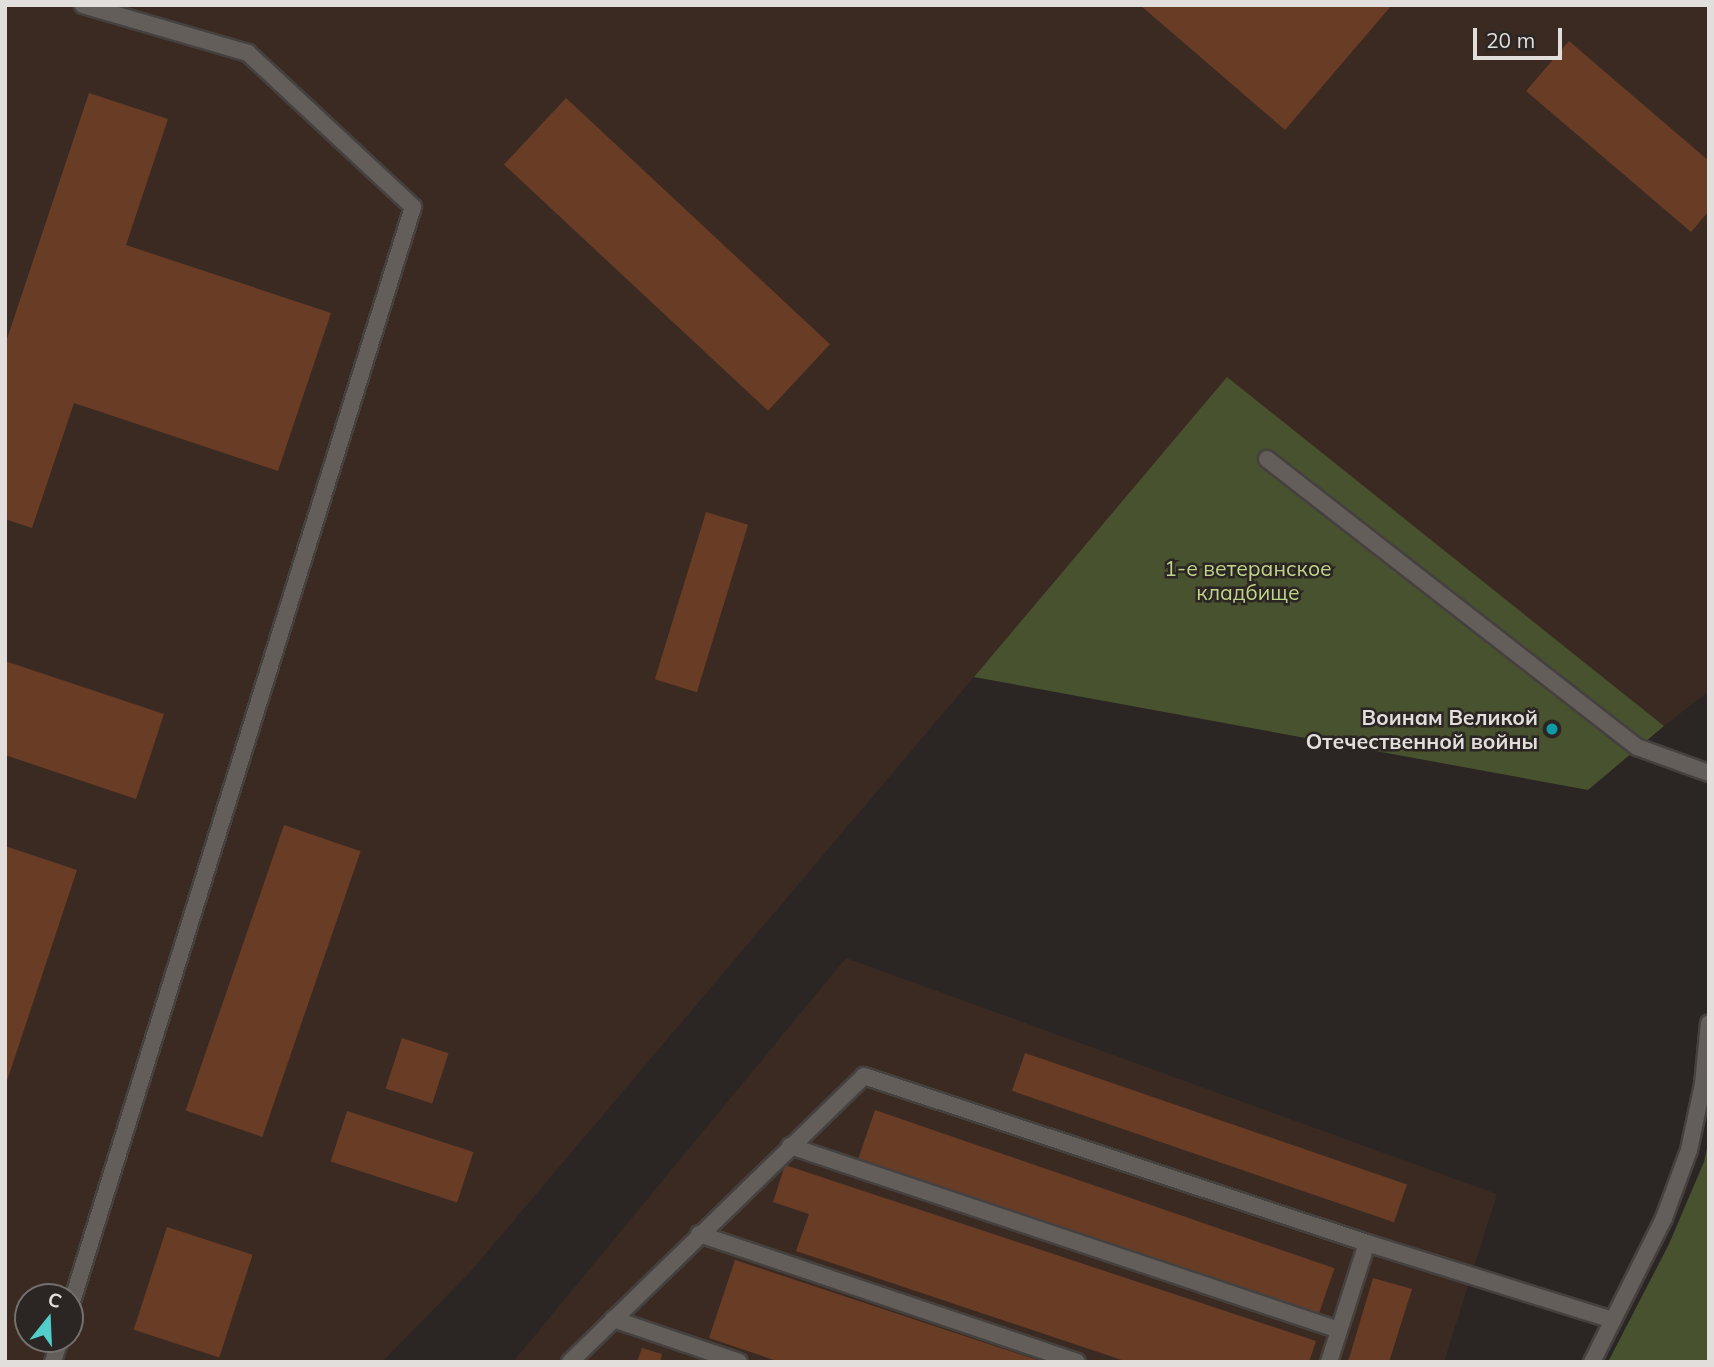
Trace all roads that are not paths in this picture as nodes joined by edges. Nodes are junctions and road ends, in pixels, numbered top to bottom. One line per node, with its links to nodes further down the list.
1 (83, 5): 8 (lane)
2 (1267, 459): 3 (lane)
3 (1709, 773)
4 (1709, 1023): 10 (lane)
5 (790, 1146): 6 (lane); 7 (lane); 11 (lane)
6 (699, 1234): 9 (lane); 14 (lane)
7 (1367, 1243): 10 (lane); 11 (lane)
8 (78, 1283)
9 (613, 1319): 12 (lane); 13 (lane)
10 (1612, 1320): 16 (lane)
11 (1339, 1330): 15 (lane)
12 (570, 1362)
13 (739, 1362)
14 (1077, 1362)
15 (1329, 1362)
16 (1592, 1362)

